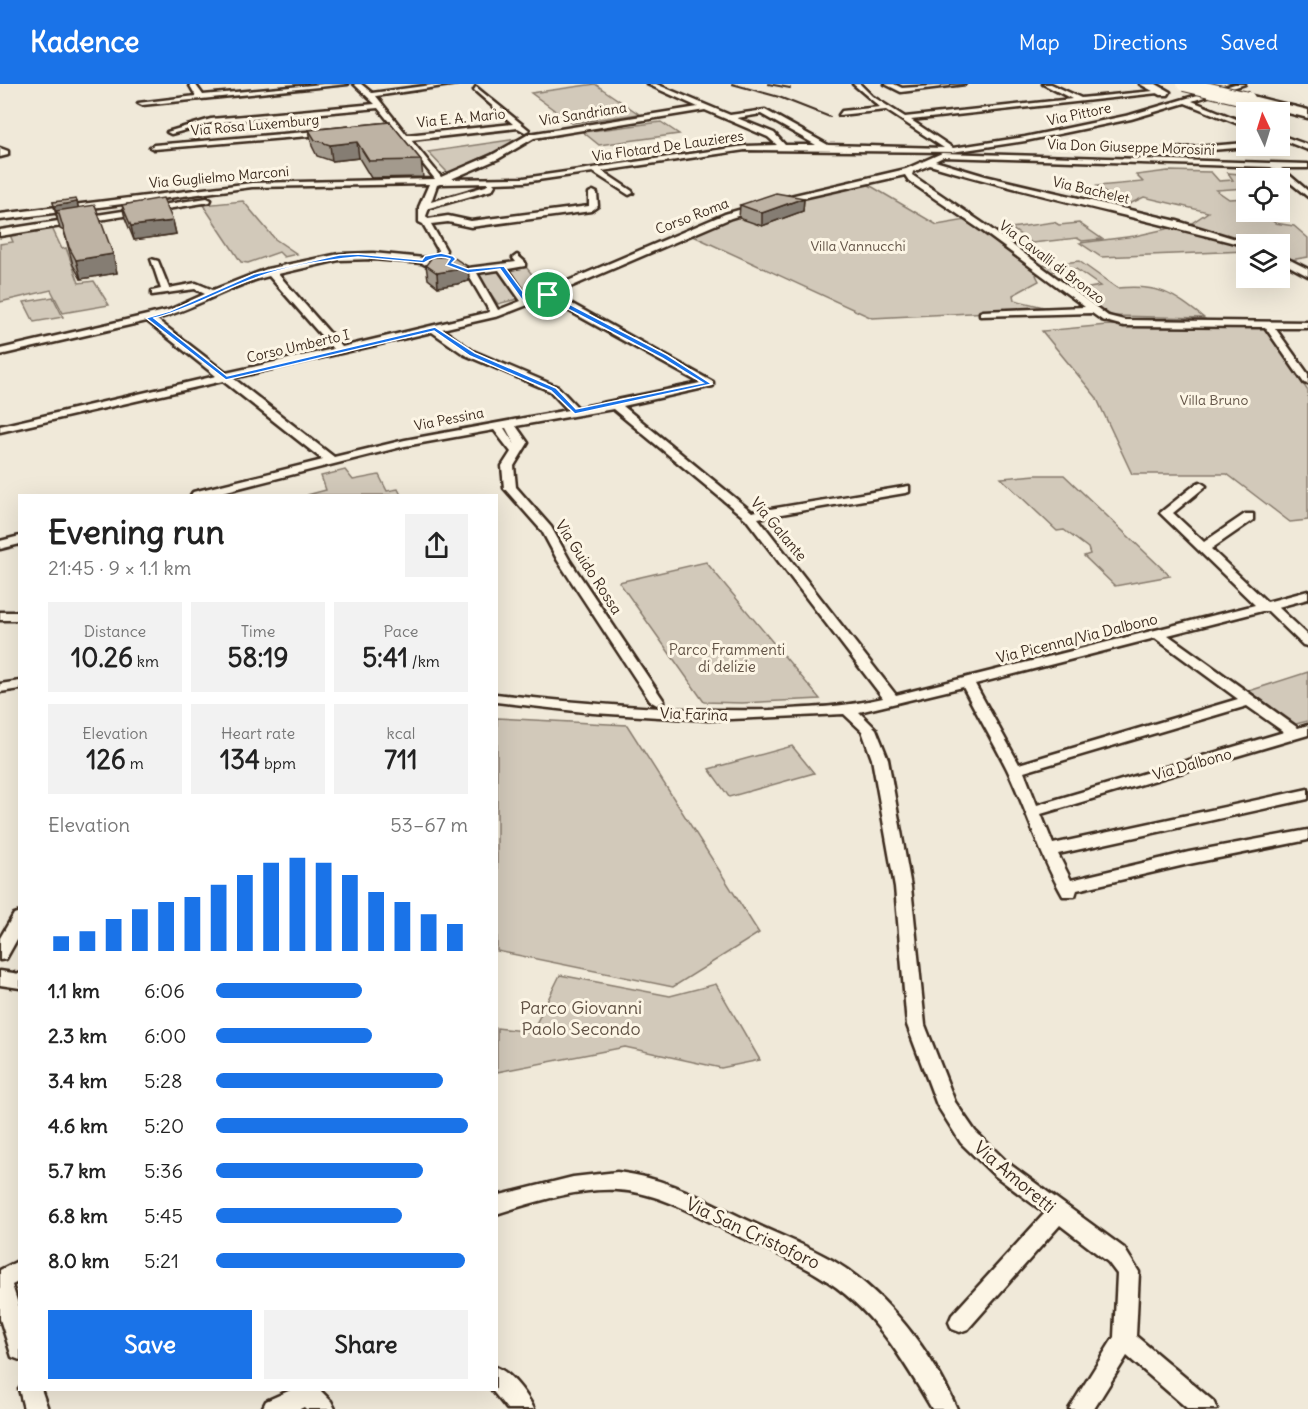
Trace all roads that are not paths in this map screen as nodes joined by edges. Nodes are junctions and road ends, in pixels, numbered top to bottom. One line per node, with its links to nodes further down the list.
1 (192, 84): 18 (street)
2 (345, 84): 18 (street)
3 (357, 84): 17 (street)
4 (454, 84): 17 (street)
5 (650, 84): 24 (street)
6 (856, 84): 26 (street)
7 (888, 84): 8 (street)
8 (962, 84)
9 (1046, 84): 20 (street)
10 (1141, 84): 16 (street)
11 (1146, 84): 16 (highway)
12 (1184, 84): 19 (highway, bridge)
13 (1202, 84): 19 (highway, bridge)
14 (1242, 84): 21 (street, Via Pittore)
15 (476, 89): 33 (street, Via Sandriana)
16 (1164, 92): 20 (street); 21 (street)
17 (371, 95): 23 (street)
18 (201, 98): 22 (street)
19 (1251, 98): 27 (highway)
20 (1082, 101): 25 (street)
21 (1187, 102): 32 (street); 40 (street, Via Pittore)
22 (142, 103)
23 (380, 106): 34 (street); 37 (street)
24 (708, 107): 30 (street); 38 (street, Via Sandriana)
25 (1026, 107): 29 (street); 31 (street)
26 (886, 108): 28 (street); 31 (street)
27 (1308, 112)
28 (842, 113)
29 (1041, 116)
30 (731, 117): 46 (street); 47 (street)
31 (904, 119): 53 (street)
32 (1236, 121)
33 (521, 125): 38 (street, Via Sandriana); 39 (street, Via E. A. Mario)
34 (395, 126): 35 (street); 39 (street)
35 (384, 127)
36 (340, 131): 45 (street, Via Rosa Luxemburg)
37 (171, 132)
38 (532, 136): 62 (street, Via Sandriana)
39 (405, 138): 62 (street)
40 (1030, 138): 43 (street); 53 (street, Via Pittore)
41 (1308, 140): 42 (street)
42 (1290, 141): 49 (street)
43 (1038, 143)
44 (1236, 145): 55 (street)
45 (154, 147)
46 (783, 147): 47 (street, Via Flotard De Lauzieres); 60 (street, Via Flotard De Lauzieres)
47 (826, 147): 50 (street, Via Flotard De Lauzieres)
48 (1046, 148): 54 (street)
49 (1308, 148)
50 (874, 149): 51 (street, Via Flotard De Lauzieres); 56 (street)
51 (897, 150): 52 (street, Via Flotard De Lauzieres); 56 (street)
52 (921, 151): 53 (street, Via Flotard De Lauzieres); 57 (street)
53 (952, 152): 54 (street, Via Don Giuseppe Morosini); 57 (street)
54 (1062, 158): 55 (street, Via Don Giuseppe Morosini)
55 (1116, 158): 58 (street, Via Don Giuseppe Morosini)
56 (889, 159): 57 (street)
57 (927, 162): 61 (street, Corso Roma); 80 (street, Via Bachelet)
58 (1273, 165): 59 (street, Via Don Giuseppe Morosini); 68 (street)
59 (1308, 166)
60 (595, 170): 63 (street, Via Flotard De Lauzieres); 66 (street)
61 (910, 171): 94 (street, Corso Roma); 96 (street, Via Cavalli di Bronzo)
62 (441, 182): 63 (street, Via Flotard De Lauzieres); 64 (street); 70 (street, Via Guglielmo Marconi)
63 (492, 182): 73 (street)
64 (428, 192): 67 (street); 73 (street)
65 (593, 193): 78 (street)
66 (628, 193)
67 (258, 195)
68 (1308, 195)
69 (248, 196): 74 (street)
70 (151, 197): 71 (street, Via Guglielmo Marconi); 74 (street)
71 (112, 202): 72 (street, Via Guglielmo Marconi); 75 (street)
72 (95, 203): 76 (street, Via Guglielmo Marconi); 77 (street)
73 (423, 207): 78 (street)
74 (156, 208): 75 (street)
75 (118, 214): 77 (street)
76 (0, 217)
77 (101, 217): 79 (street)
78 (423, 222): 81 (street)
79 (0, 233)
80 (1236, 241)
81 (441, 255): 84 (street); 86 (street)
82 (517, 258): 87 (street)
83 (154, 261): 91 (street)
84 (424, 261): 86 (street); 88 (street)
85 (1290, 263): 90 (street)
86 (448, 264): 89 (street)
87 (502, 267): 89 (street); 95 (street)
88 (270, 271): 93 (street); 103 (street)
89 (468, 271): 97 (street)
90 (1308, 273)
91 (166, 291): 92 (street); 93 (street)
92 (155, 293)
93 (213, 293): 99 (street)
94 (548, 295): 95 (street, Corso Roma); 109 (street, Via Pessina)
95 (528, 303): 97 (street, Corso Roma)
96 (1091, 310): 98 (street); 100 (street, Via Cavalli di Bronzo)
97 (496, 314): 102 (street, Corso Umberto I)
98 (983, 314)
99 (150, 318): 104 (street); 107 (street)
100 (1268, 325): 101 (street, Via Cavalli di Bronzo); 105 (street)
101 (1308, 325)
102 (435, 328): 103 (street, Corso Umberto I); 110 (street)
103 (340, 351): 107 (street, Corso Umberto I)
104 (0, 352)
105 (1296, 364): 106 (street); 108 (street)
106 (1308, 365)
107 (226, 378): 113 (street, Corso Umberto I); 115 (street)
108 (1308, 381)
109 (615, 405): 110 (street, Via Pessina); 119 (street, Via Galante)
110 (575, 411): 111 (street, Via Pessina)
111 (509, 424): 112 (street, Via Pessina); 114 (street)
112 (497, 426): 114 (street); 115 (street, Via Pessina)
113 (0, 429)
114 (517, 451): 136 (street, Via Guido Rossa)
115 (332, 460): 118 (street, Via Pessina)
116 (1200, 486): 123 (street)
117 (905, 489): 119 (street)
118 (201, 494)
119 (750, 516): 134 (street, Via Galante)
120 (1249, 517): 123 (street)
121 (18, 540): 122 (street)
122 (0, 545)
123 (1204, 548): 125 (street)
124 (1308, 595): 125 (street, Via Picenna/Via Dalbono)
125 (1268, 607): 128 (street, Via Picenna/Via Dalbono); 129 (street)
126 (0, 616): 127 (street)
127 (18, 616)
128 (1158, 634): 130 (street, Via Picenna/Via Dalbono); 135 (street, Via Dalbono)
129 (1308, 642)
130 (967, 682): 134 (street, Via Picenna/Via Dalbono); 139 (street)
131 (18, 685): 132 (street)
132 (0, 688)
133 (498, 698): 137 (street, Via Farina)
134 (892, 700): 137 (street, Via Farina)
135 (1251, 700): 138 (street, Via Dalbono); 139 (street)
136 (657, 701)
137 (847, 709): 149 (street, Via Amoretti)
138 (1302, 732): 141 (street, Via Dalbono)
139 (1015, 770): 141 (street)
140 (1308, 794): 143 (street)
141 (1033, 811): 143 (street)
142 (1308, 835): 143 (street)
143 (1048, 851)
144 (18, 922): 145 (street)
145 (0, 954)
146 (0, 978): 147 (street)
147 (18, 981)
148 (498, 1204): 161 (street, Via San Cristoforo)
149 (1058, 1213): 152 (street); 153 (street, Via Amoretti)
150 (18, 1270): 151 (street)
151 (0, 1280): 154 (street)
152 (960, 1322)
153 (1125, 1340): 162 (street, Via Amoretti); 163 (street)
154 (18, 1343)
155 (498, 1380): 160 (street)
156 (31, 1391): 158 (street)
157 (313, 1397): 159 (street)
158 (36, 1409)
159 (274, 1409)
160 (522, 1409)
161 (945, 1409)
162 (1081, 1409)
163 (1205, 1409)

